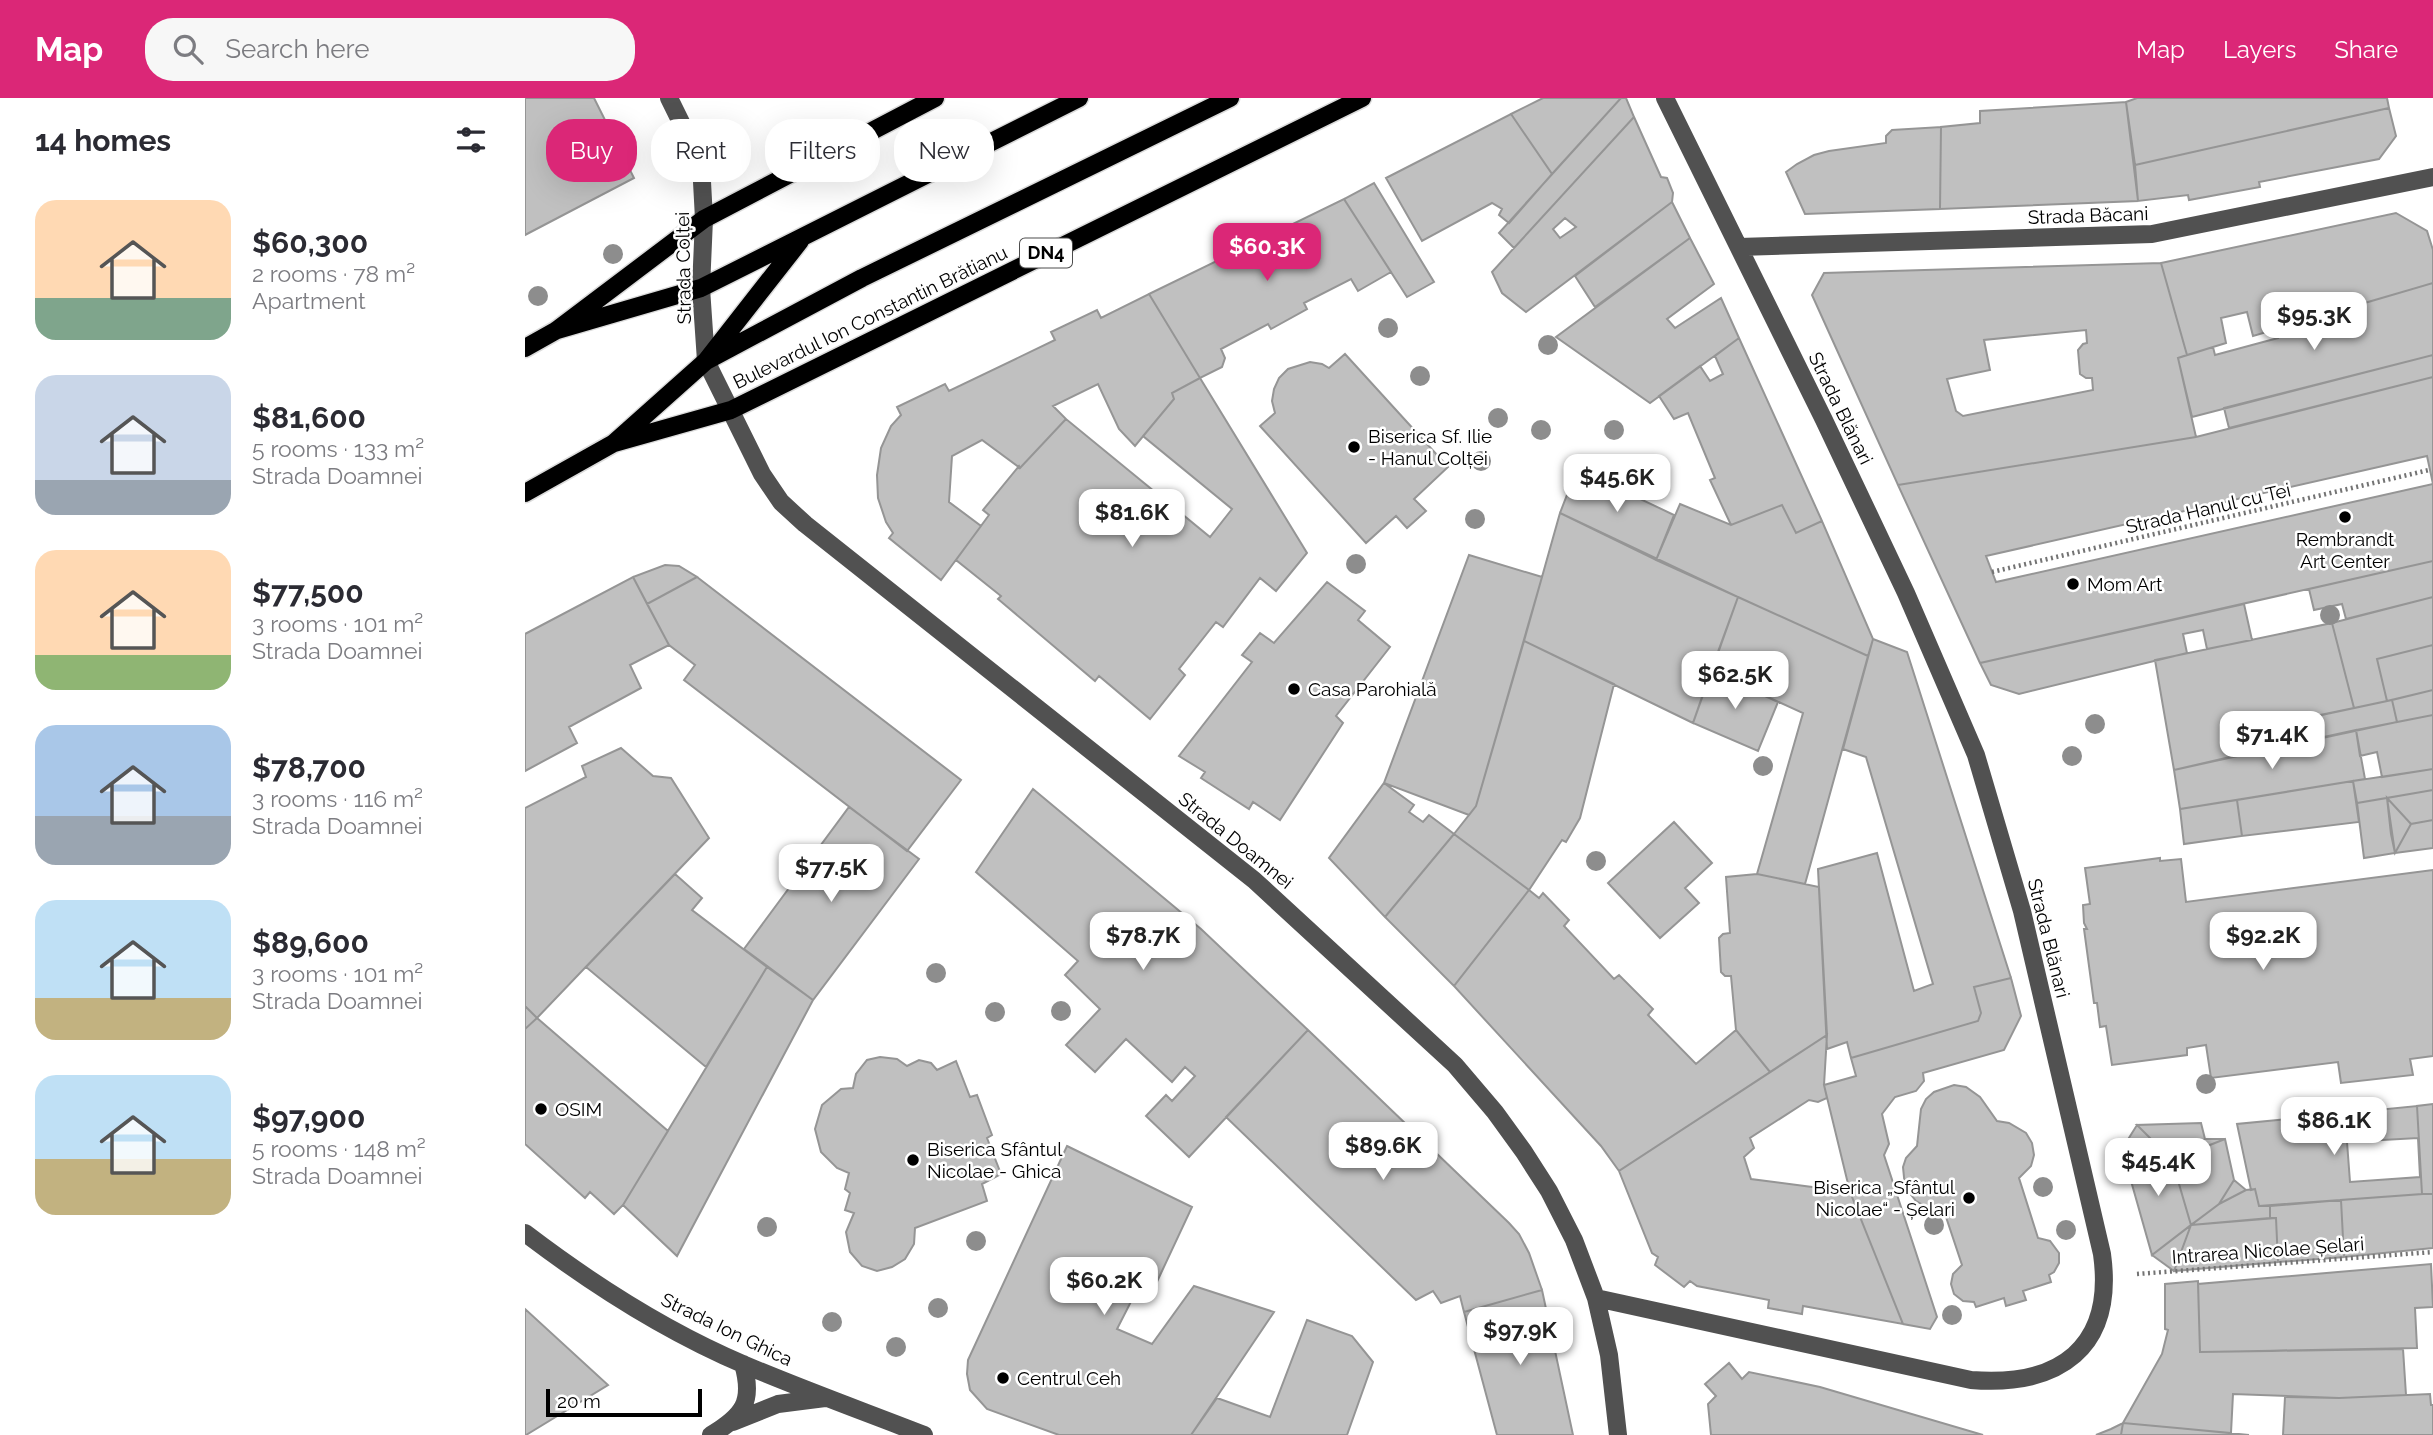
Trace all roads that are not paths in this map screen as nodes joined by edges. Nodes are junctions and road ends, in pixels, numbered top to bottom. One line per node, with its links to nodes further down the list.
1 (669, 98): 9 (street, Strada Colței)
2 (935, 98): 7 (main road)
3 (1079, 98): 10 (main road, Bulevardul Ion Constantin Brătianu)
4 (1230, 98): 15 (main road, Bulevardul Ion Constantin Brătianu / DN4)
5 (1362, 98): 16 (main road, Bulevardul Ion Constantin Brătianu / DN4)
6 (1665, 98): 11 (street, Strada Blănari)
7 (909, 104): 9 (main road)
8 (2433, 177): 11 (street, Strada Băcani)
9 (704, 219): 12 (street, Strada Colței); 13 (main road)
10 (803, 236): 12 (main road, Bulevardul Ion Constantin Brătianu); 15 (main road, Bulevardul Ion Constantin Brătianu)
11 (1739, 247): 20 (street, Strada Blănari)
12 (701, 288): 13 (main road, Bulevardul Ion Constantin Brătianu); 15 (street, Strada Colței)
13 (557, 330): 14 (main road)
14 (525, 348)
15 (706, 361): 16 (street, Strada Doamnei); 17 (main road, Bulevardul Ion Constantin Brătianu / DN4)
16 (730, 410): 17 (main road, Bulevardul Ion Constantin Brătianu / DN4); 20 (street, Strada Doamnei)
17 (614, 443): 18 (main road, Bulevardul Ion Constantin Brătianu / DN4)
18 (525, 493)
19 (525, 1233): 21 (street, Strada Ion Ghica)
20 (1596, 1298): 26 (street, Strada Doamnei)
21 (743, 1364): 22 (street, Strada Ion Ghica); 23 (street)
22 (828, 1398): 23 (street); 25 (street, Strada Ion Ghica)
23 (733, 1422): 24 (street)
24 (711, 1435)
25 (924, 1435)
26 (1618, 1435)

